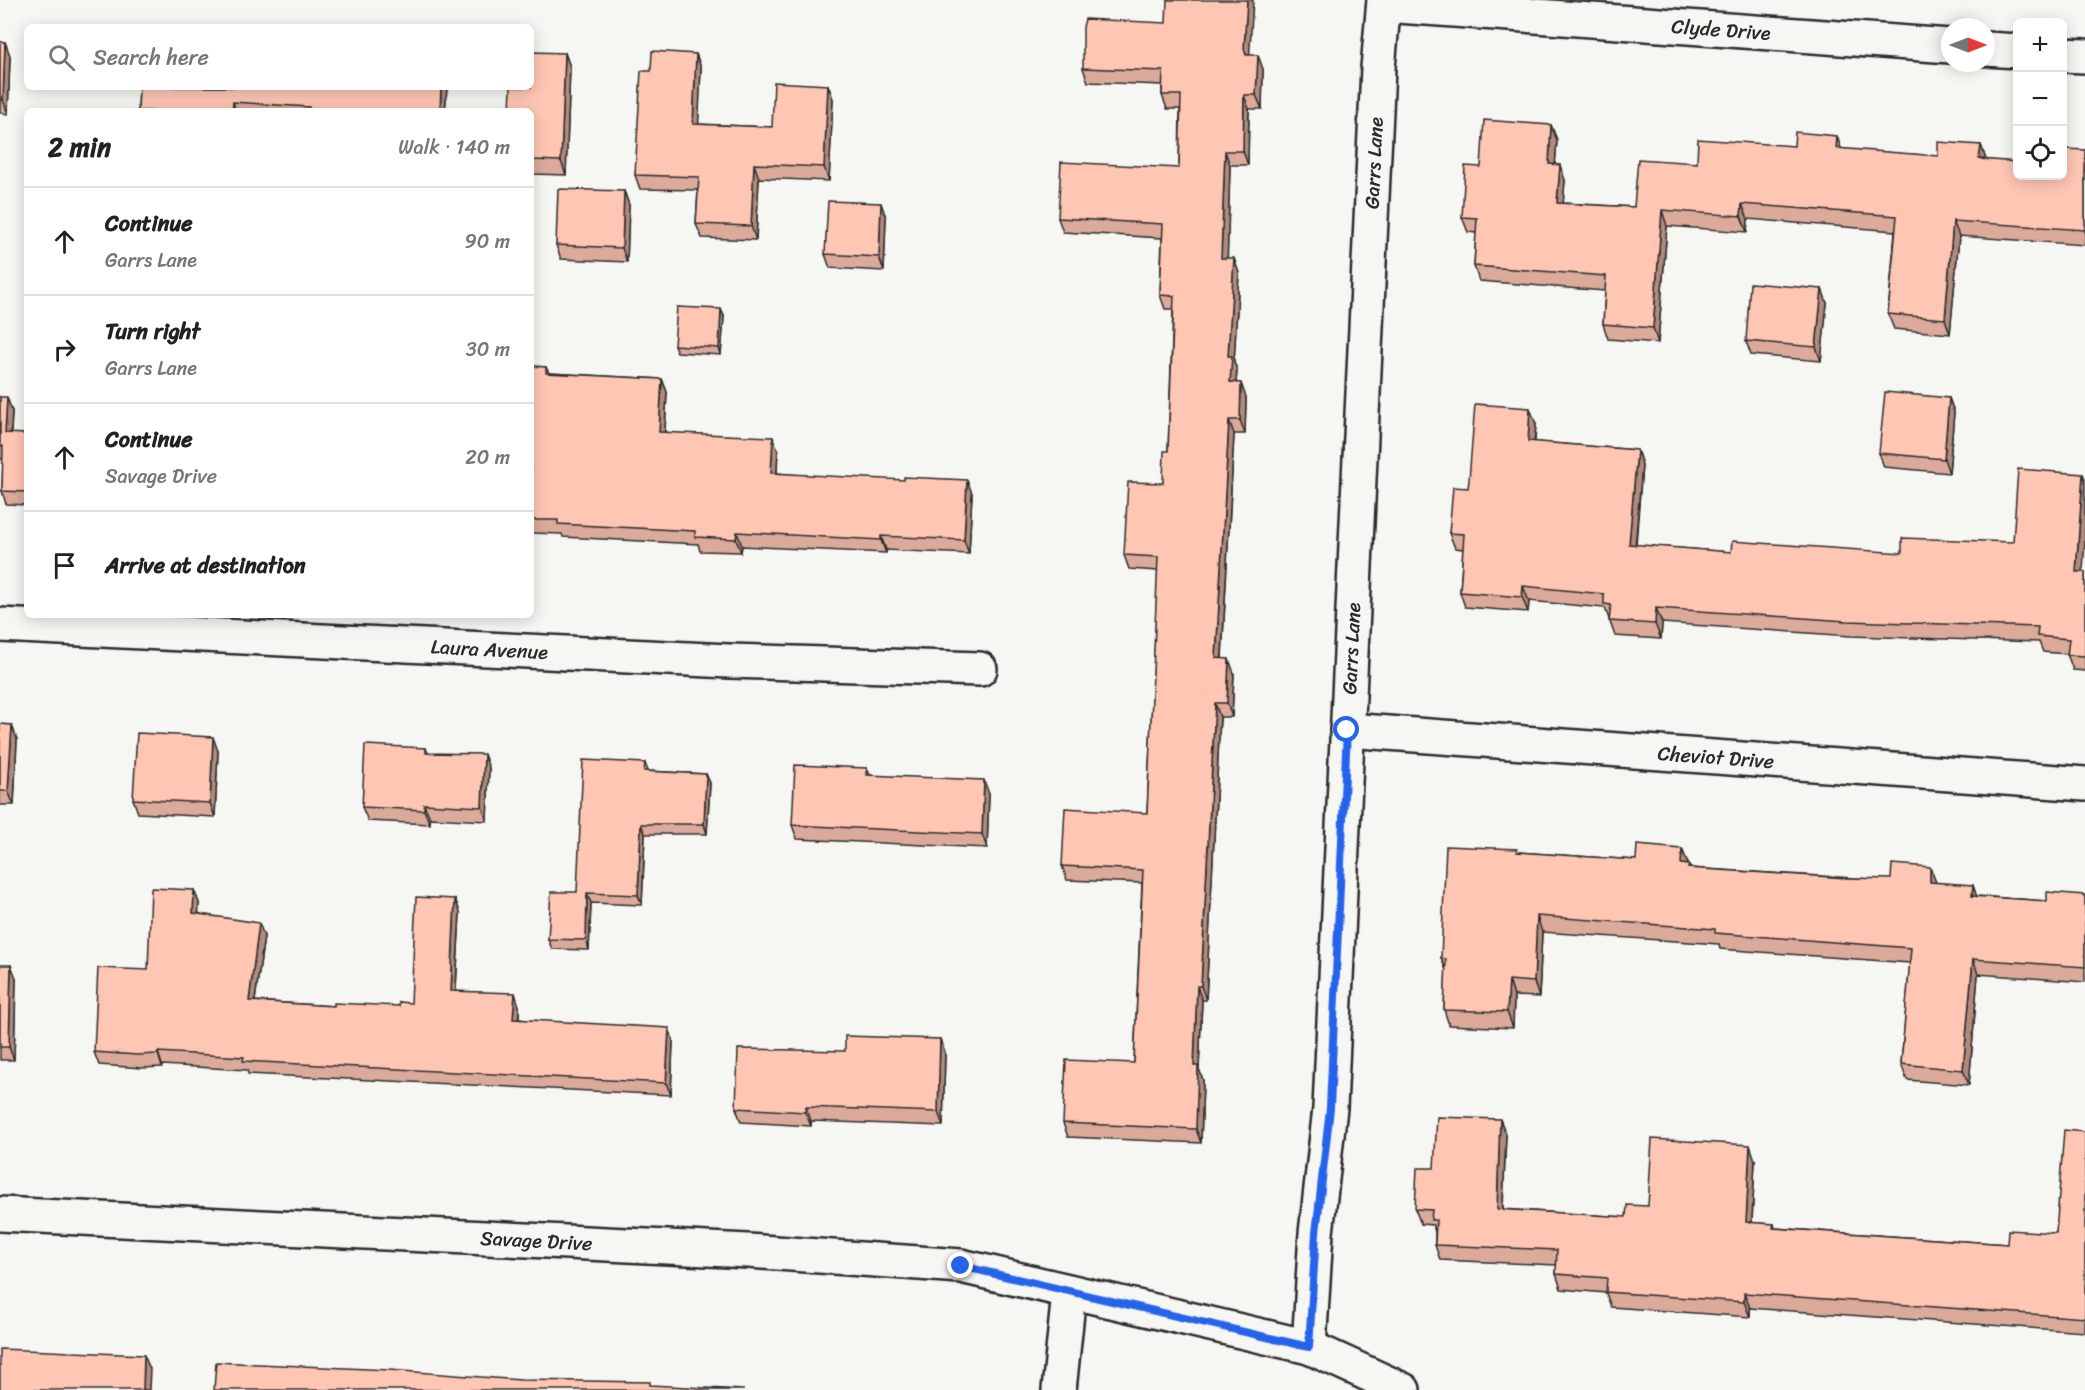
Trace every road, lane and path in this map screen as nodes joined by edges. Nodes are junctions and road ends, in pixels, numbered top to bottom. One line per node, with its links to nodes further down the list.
1 (1384, 3): 2 (street, Clyde Drive); 9 (street, Garrs Lane)
2 (1941, 45)
3 (1995, 50): 4 (street)
4 (2013, 51)
5 (2067, 55): 6 (street)
6 (2085, 56)
7 (0, 626): 8 (street, Laura Avenue)
8 (980, 669)
9 (1347, 730): 10 (street, Cheviot Drive); 13 (street, Garrs Lane)
10 (2085, 784)
11 (0, 1214): 12 (street, Savage Drive)
12 (1069, 1293): 13 (street); 14 (street)
13 (1309, 1347): 15 (street)
14 (1059, 1390)
15 (1403, 1390)

